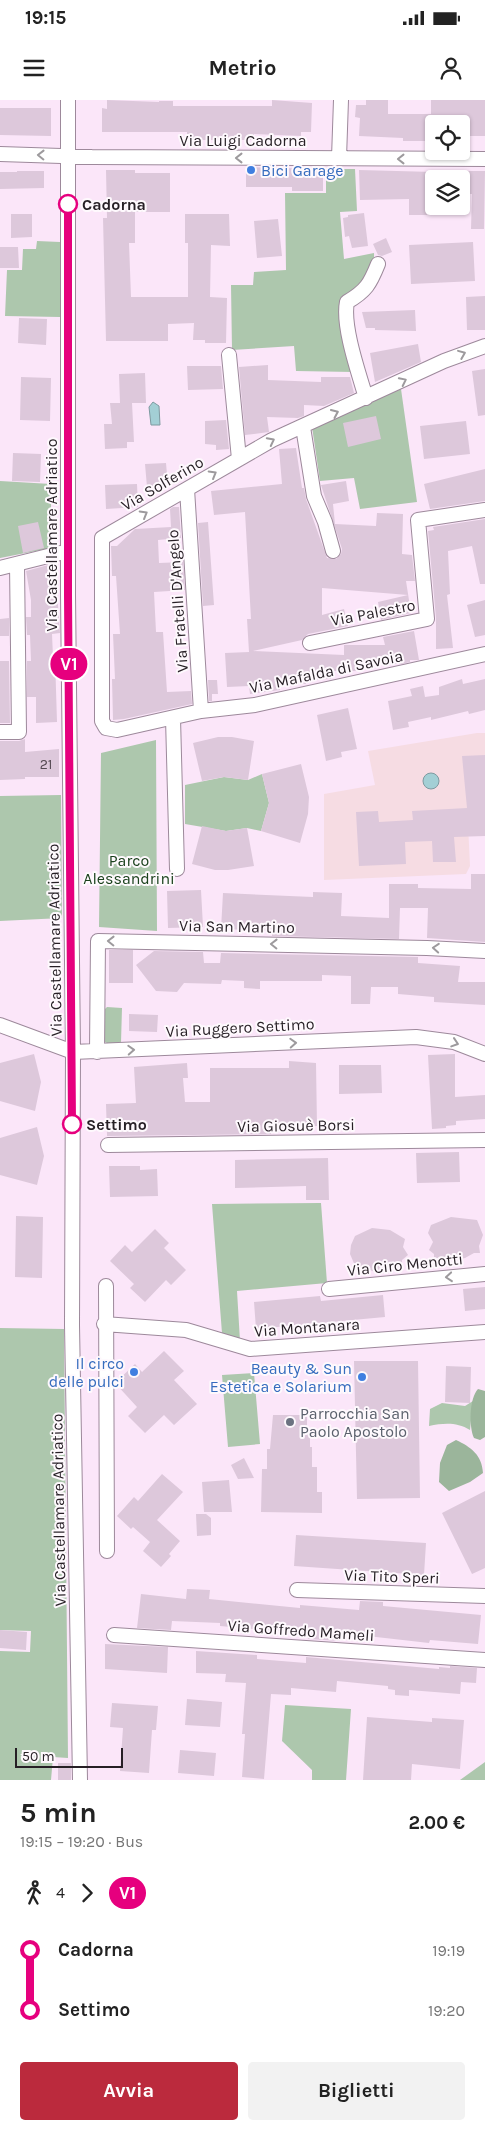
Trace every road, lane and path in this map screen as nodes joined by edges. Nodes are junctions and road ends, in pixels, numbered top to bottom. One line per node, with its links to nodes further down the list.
1 (68, 100): 4 (street, Via Castellamare Adriatico)
2 (341, 100): 5 (street)
3 (0, 154): 4 (street, Via Luigi Cadorna, one-way to 3)
4 (68, 156): 5 (street, Via Luigi Cadorna, one-way to 4); 28 (street, Via Castellamare Adriatico)
5 (339, 158): 6 (street, Via Luigi Cadorna, one-way to 5)
6 (485, 160)
7 (378, 264): 10 (street)
8 (485, 346): 10 (street, Via Solferino, one-way to 8)
9 (229, 355): 12 (street)
10 (366, 398): 11 (street, Via Solferino, one-way to 10)
11 (304, 427): 12 (street, Via Solferino, one-way to 11); 15 (street)
12 (239, 459): 13 (street, Via Solferino, one-way to 12)
13 (187, 488): 21 (street, Via Fratelli D'Angelo); 23 (street, Via Solferino, one-way to 13)
14 (485, 510): 19 (street, Via Palestro)
15 (333, 551)
16 (60, 553): 17 (street)
17 (17, 564): 18 (street); 24 (street)
18 (0, 568)
19 (310, 643)
20 (485, 654): 21 (street, Via Mafalda di Savoia)
21 (201, 711): 22 (street, Via Mafalda di Savoia)
22 (174, 718): 23 (street, Via Mafalda di Savoia); 25 (street)
23 (106, 728)
24 (0, 732)
25 (177, 870)
26 (485, 951): 29 (street, Via San Martino, one-way to 29)
27 (0, 1025): 28 (street, Via Ruggero Settimo)
28 (73, 1052): 29 (street, Via Ruggero Settimo); 43 (street, Via Castellamare Adriatico)
29 (97, 1052): 30 (street, Via Ruggero Settimo, one-way to 30)
30 (485, 1054)
31 (485, 1140): 32 (street, Via Giosuè Borsi)
32 (108, 1145)
33 (485, 1274): 35 (street, Via Ciro Menotti, one-way to 35)
34 (106, 1286): 36 (street)
35 (329, 1289)
36 (104, 1324): 37 (street, Via Montanara); 38 (street)
37 (485, 1332)
38 (107, 1551)
39 (297, 1590): 40 (street, Via Tito Speri)
40 (485, 1596)
41 (114, 1635): 42 (street, Via Goffredo Mameli)
42 (485, 1660)
43 (80, 1780)

